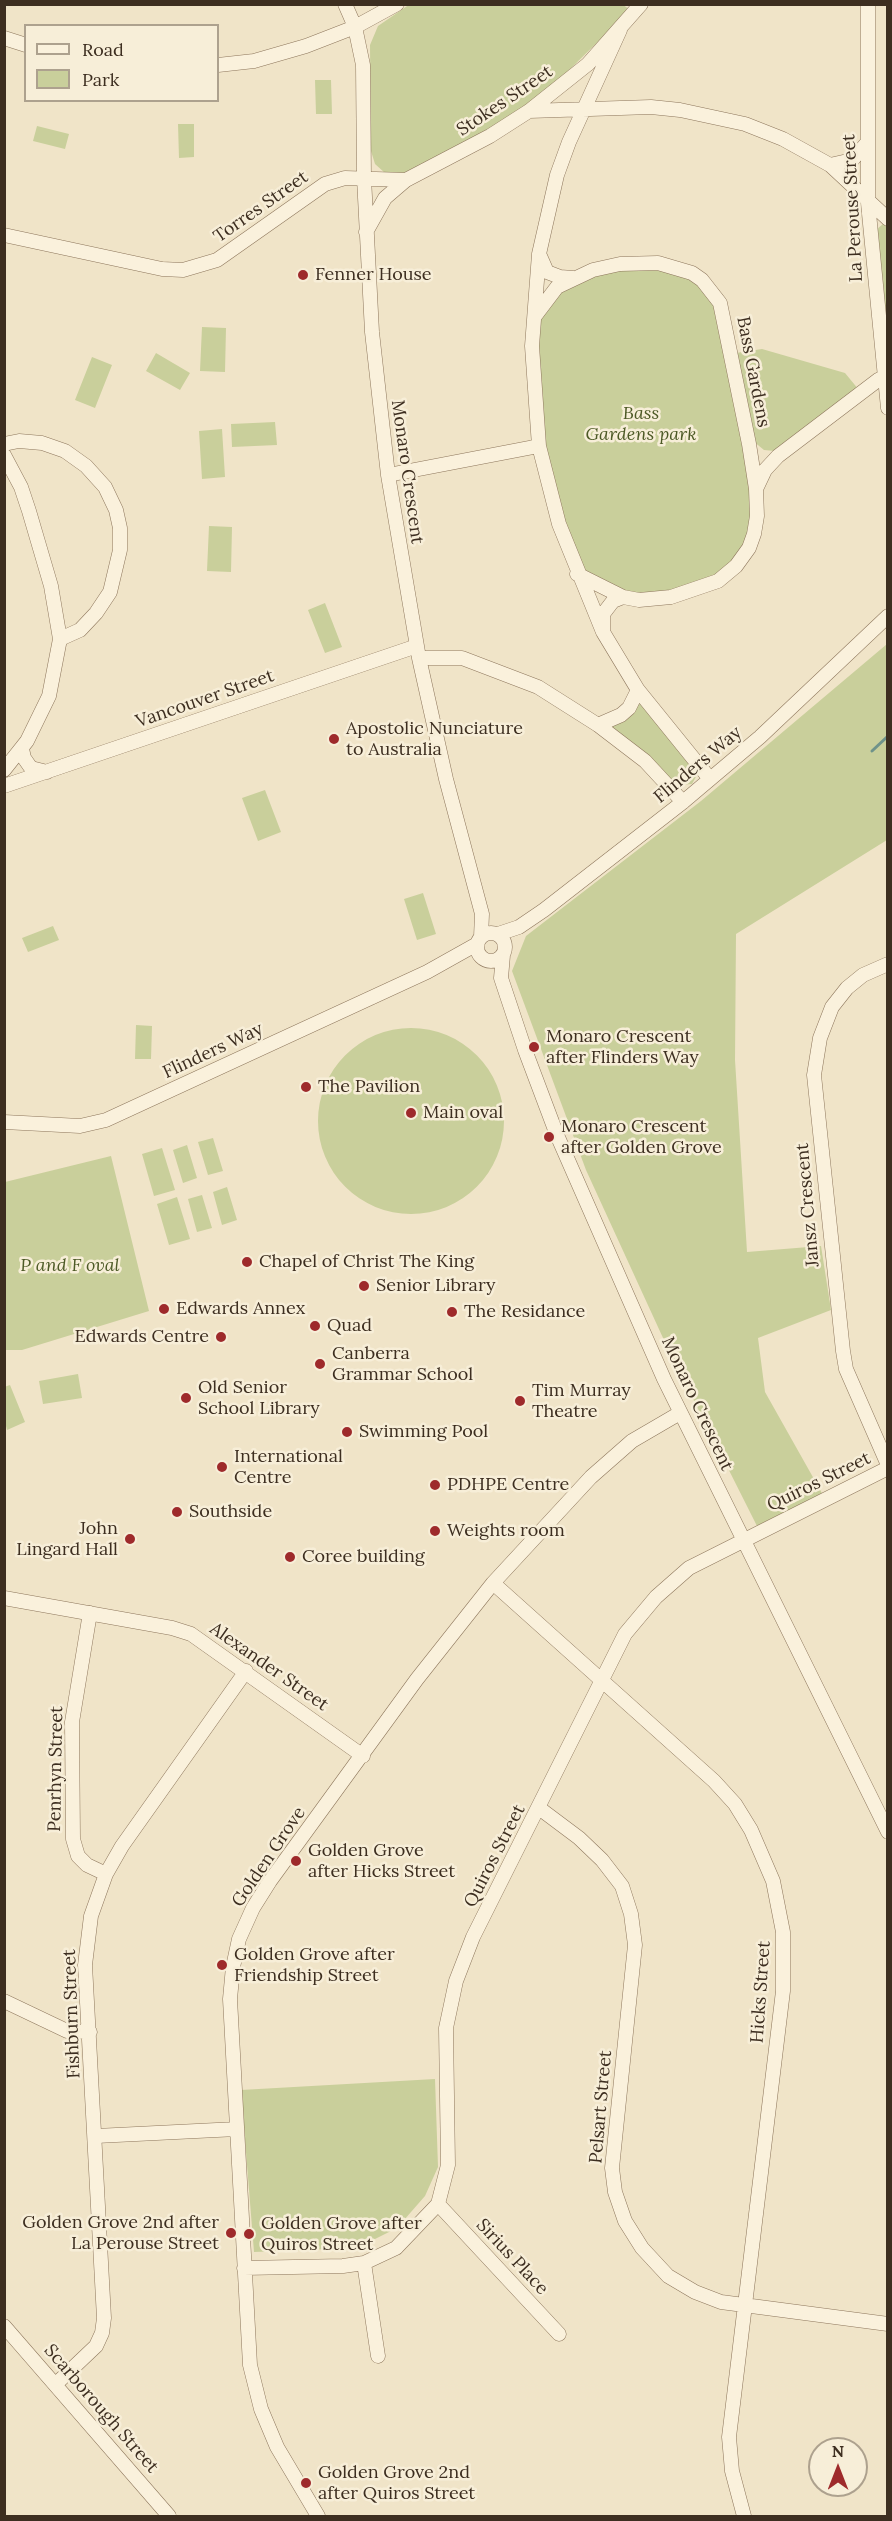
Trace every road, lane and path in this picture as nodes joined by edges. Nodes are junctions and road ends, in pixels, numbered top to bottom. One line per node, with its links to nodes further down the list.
1 (345, 4): 5 (street, Monaro Crescent)
2 (397, 4): 5 (street)
3 (641, 4): 6 (street, Stokes Street)
4 (868, 4): 12 (street, La Perouse Street)
5 (355, 27): 9 (street); 14 (street, Monaro Crescent)
6 (620, 30): 10 (street); 11 (street, Stokes Street)
7 (4, 38): 8 (street)
8 (24, 44)
9 (219, 65)
10 (582, 110): 11 (street); 13 (street); 20 (street)
11 (529, 111): 15 (street, Stokes Street)
12 (867, 143): 13 (street); 16 (street, La Perouse Street)
13 (830, 165): 16 (street)
14 (364, 178): 15 (street, Stokes Street); 18 (street, Monaro Crescent); 19 (street, Torres Street)
15 (406, 180): 18 (street)
16 (868, 202): 17 (street); 23 (street, La Perouse Street)
17 (888, 219)
18 (366, 232): 30 (street, Monaro Crescent)
19 (4, 235)
20 (539, 254): 21 (street); 22 (street)
21 (573, 278): 22 (street, Bass Gardens); 26 (street, Bass Gardens)
22 (534, 318): 27 (street)
23 (885, 377): 24 (street, La Perouse Street); 29 (street)
24 (888, 408)
25 (4, 444): 36 (street)
26 (749, 444): 29 (street); 31 (street, Bass Gardens)
27 (539, 446): 30 (street); 32 (street)
28 (4, 455): 36 (street)
29 (778, 456): 31 (street)
30 (388, 475): 37 (street, Monaro Crescent)
31 (756, 489): 33 (street, Bass Gardens)
32 (578, 574): 33 (street, Bass Gardens); 35 (street)
33 (622, 597): 35 (street)
34 (888, 616): 43 (street, Flinders Way)
35 (603, 632): 38 (street)
36 (60, 639): 40 (street)
37 (418, 652): 39 (street, Vancouver Street); 42 (street, Vancouver Street); 46 (street, Monaro Crescent)
38 (638, 690): 39 (street); 43 (street)
39 (598, 725): 45 (street, Vancouver Street)
40 (22, 749): 41 (street); 42 (street)
41 (4, 770)
42 (47, 772): 44 (street, Vancouver Street)
43 (710, 779): 45 (street, Flinders Way)
44 (4, 786)
45 (683, 802): 48 (street, Flinders Way)
46 (482, 914): 47 (street, Monaro Crescent); 48 (street, Monaro Crescent)
47 (479, 941): 48 (street, Flinders Way); 49 (street, Monaro Crescent); 51 (street, Flinders Way)
48 (500, 942): 49 (street, Flinders Way); 52 (street, Monaro Crescent)
49 (486, 960): 51 (street, Flinders Way); 52 (street, Monaro Crescent)
50 (888, 964): 55 (street, Jansz Crescent)
51 (428, 972): 53 (street, Flinders Way)
52 (501, 978): 54 (street, Monaro Crescent)
53 (4, 1122)
54 (680, 1413): 56 (street, Monaro Crescent); 57 (street, Golden Grove)
55 (888, 1467): 56 (street, Quiros Street)
56 (742, 1541): 61 (street, Quiros Street); 64 (street, Monaro Crescent)
57 (493, 1583): 61 (street, Hicks Street); 62 (street, Golden Grove)
58 (4, 1598): 59 (street, Alexander Street)
59 (90, 1613): 60 (street, Alexander Street); 65 (street, Penrhyn Street)
60 (246, 1671): 62 (street, Alexander Street); 65 (street, Fishburn Street)
61 (602, 1680): 63 (street, Quiros Street); 73 (street, Hicks Street)
62 (363, 1756): 68 (street, Golden Grove)
63 (539, 1808): 70 (street, Quiros Street); 73 (street, Pelsart Street)
64 (888, 1832)
65 (106, 1874): 67 (street, Fishburn Street)
66 (4, 2001): 67 (street)
67 (90, 2032): 69 (street, Fishburn Street)
68 (237, 2129): 69 (street); 72 (street, Golden Grove)
69 (96, 2136): 78 (street, Fishburn Street)
70 (438, 2205): 71 (street); 76 (street, Sirius Place)
71 (364, 2263): 72 (street); 77 (street)
72 (244, 2268): 80 (street, Golden Grove)
73 (744, 2307): 74 (street, Pelsart Street); 81 (street, Hicks Street)
74 (888, 2324)
75 (4, 2326): 78 (street, Scarborough Street)
76 (559, 2334)
77 (378, 2356)
78 (57, 2384): 79 (street, Scarborough Street)
79 (170, 2517)
80 (318, 2517)
81 (744, 2517)

